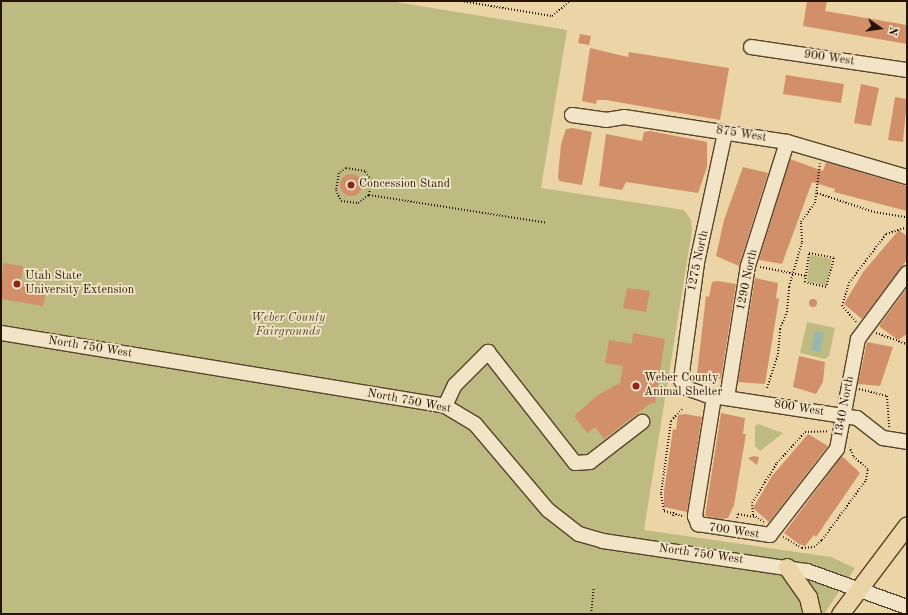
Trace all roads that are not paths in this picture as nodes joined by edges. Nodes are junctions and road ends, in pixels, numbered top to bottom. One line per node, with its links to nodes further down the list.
1 (751, 47): 2 (street, 900 West)
2 (907, 70)
3 (572, 115): 4 (street, 875 West)
4 (725, 133): 5 (street, 875 West); 9 (street, 1275 North)
5 (787, 142): 6 (street, 875 West); 10 (street, 1290 North)
6 (907, 178)
7 (907, 273): 12 (street, 1340 North)
8 (1, 333): 11 (street, North 750 West)
9 (686, 388): 10 (street, 800 West)
10 (721, 397): 12 (street, 800 West); 15 (street, 1290 North)
11 (445, 406): 13 (street); 18 (street, North 750 West)
12 (842, 416): 14 (street, 800 West); 17 (street, 1340 North)
13 (642, 422)
14 (907, 442)
15 (693, 520): 17 (street, 700 West)
16 (907, 525): 19 (main road)
17 (770, 535)
18 (787, 567): 19 (street, North 750 West); 21 (main road)
19 (857, 591): 20 (street, North 750 West); 22 (main road)
20 (907, 607)
21 (812, 614)
22 (840, 614)

